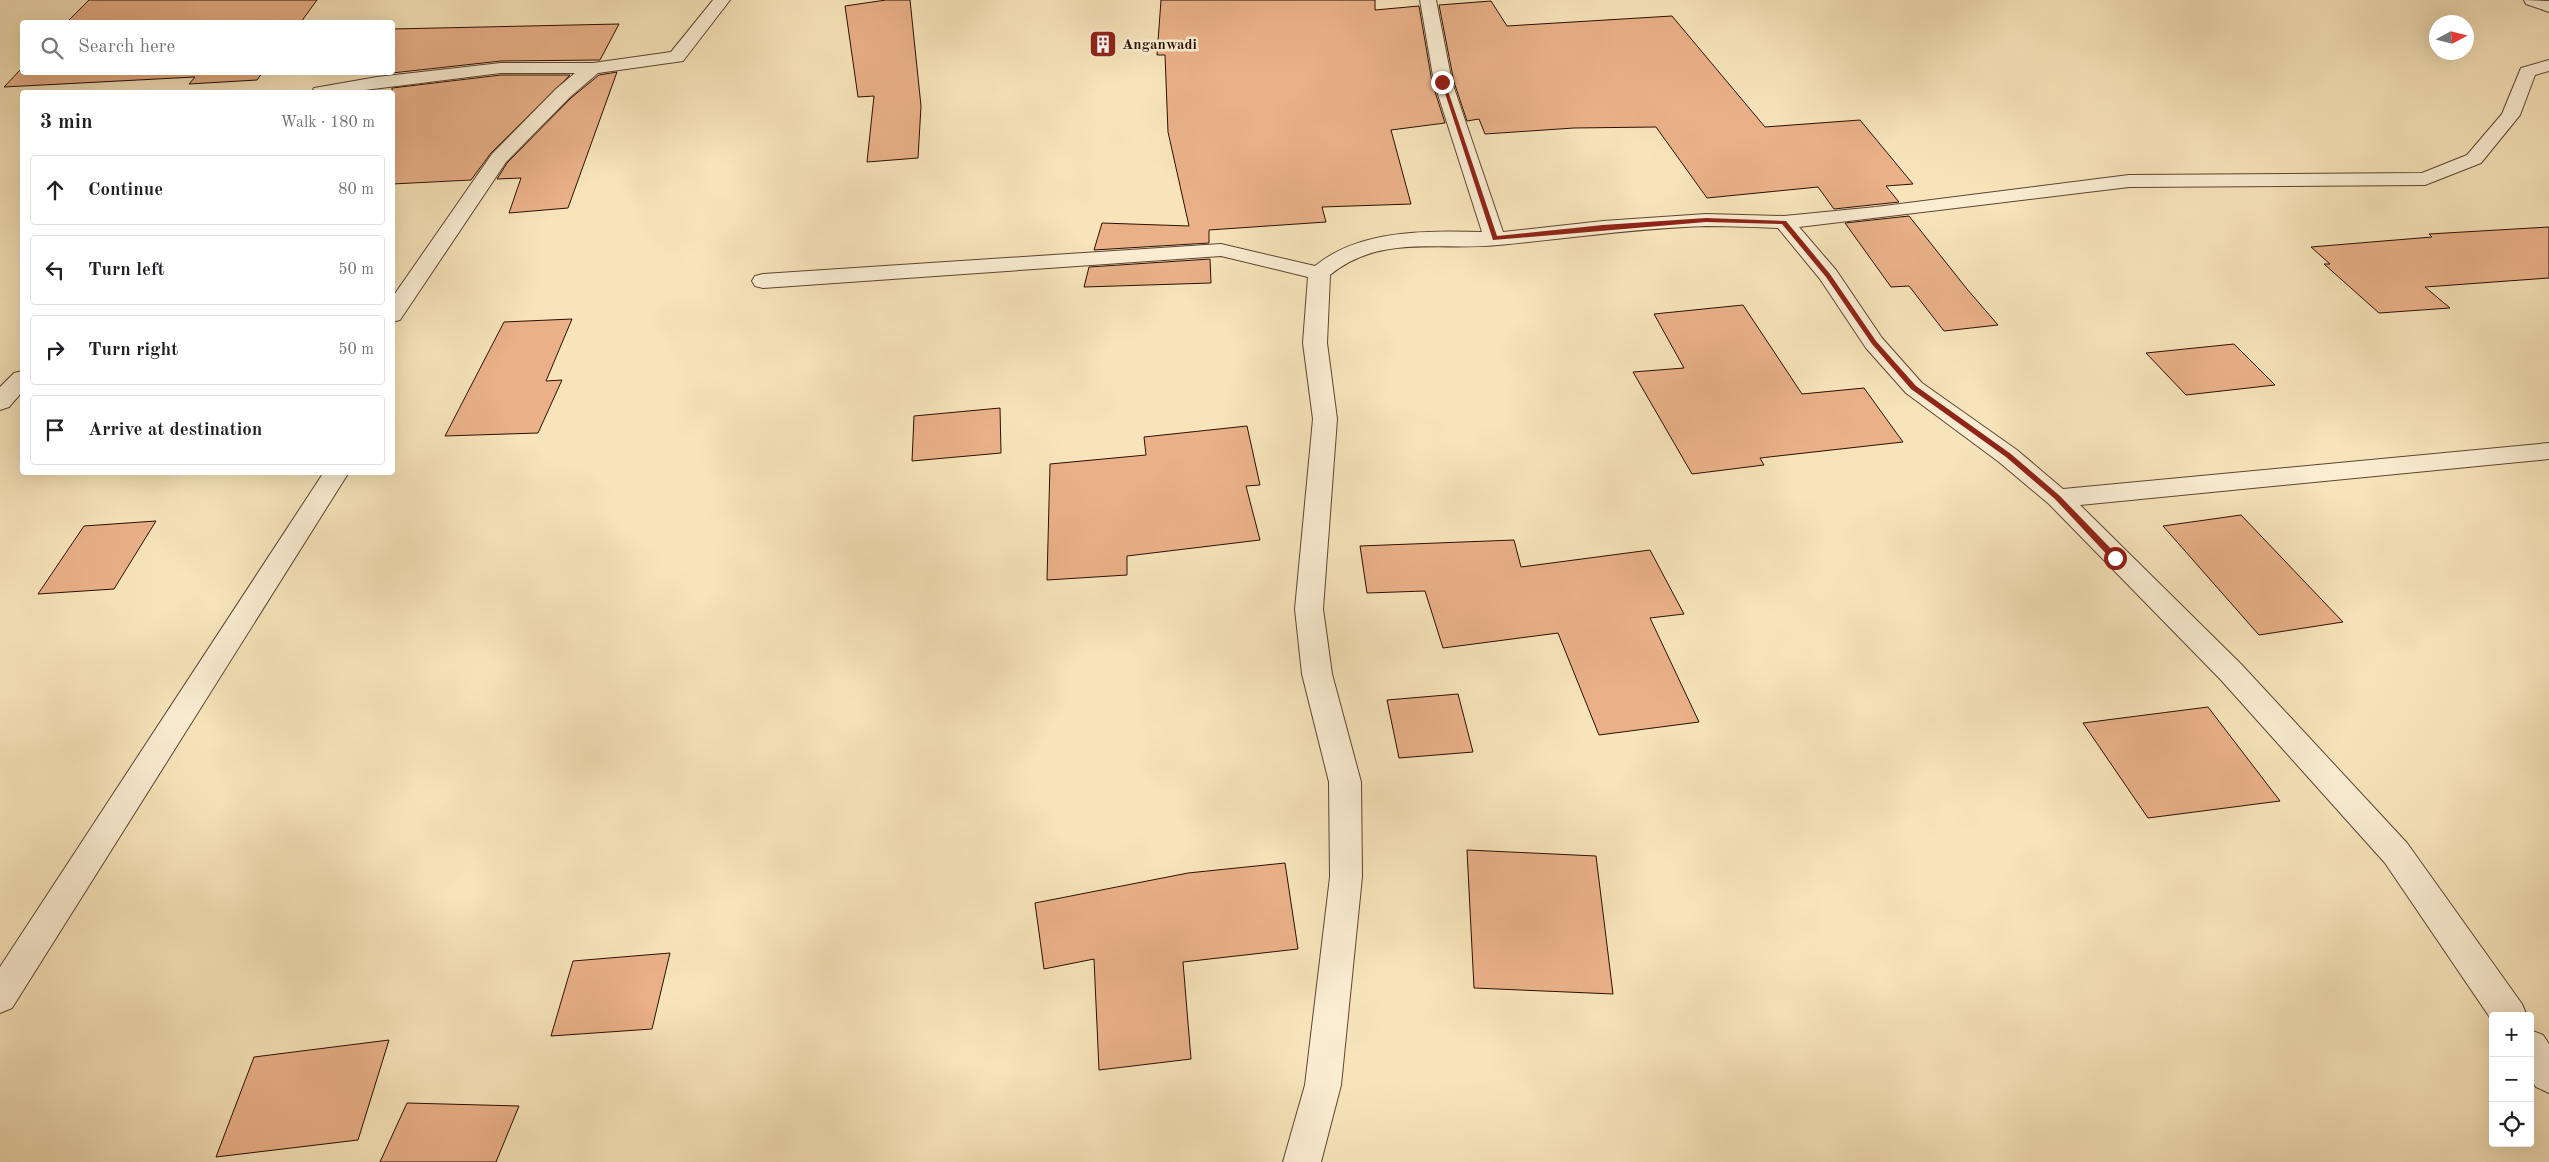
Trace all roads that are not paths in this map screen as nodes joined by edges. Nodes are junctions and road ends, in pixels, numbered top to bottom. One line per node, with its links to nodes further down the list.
1 (722, 0): 6 (street)
2 (1428, 0): 9 (street)
3 (2532, 0): 4 (street)
4 (2549, 7)
5 (2549, 65): 8 (street)
6 (593, 68): 7 (street); 12 (street)
7 (332, 90)
8 (1784, 222): 9 (street); 17 (street)
9 (1495, 239): 10 (street)
10 (1319, 273): 11 (street); 22 (street)
11 (763, 281)
12 (395, 311)
13 (20, 380): 14 (street)
14 (0, 402)
15 (2549, 451): 17 (street)
16 (335, 475): 18 (street)
17 (2058, 498): 19 (street)
18 (0, 997)
19 (2506, 1012)
20 (2534, 1053): 21 (street)
21 (2549, 1075)
22 (1302, 1162)

